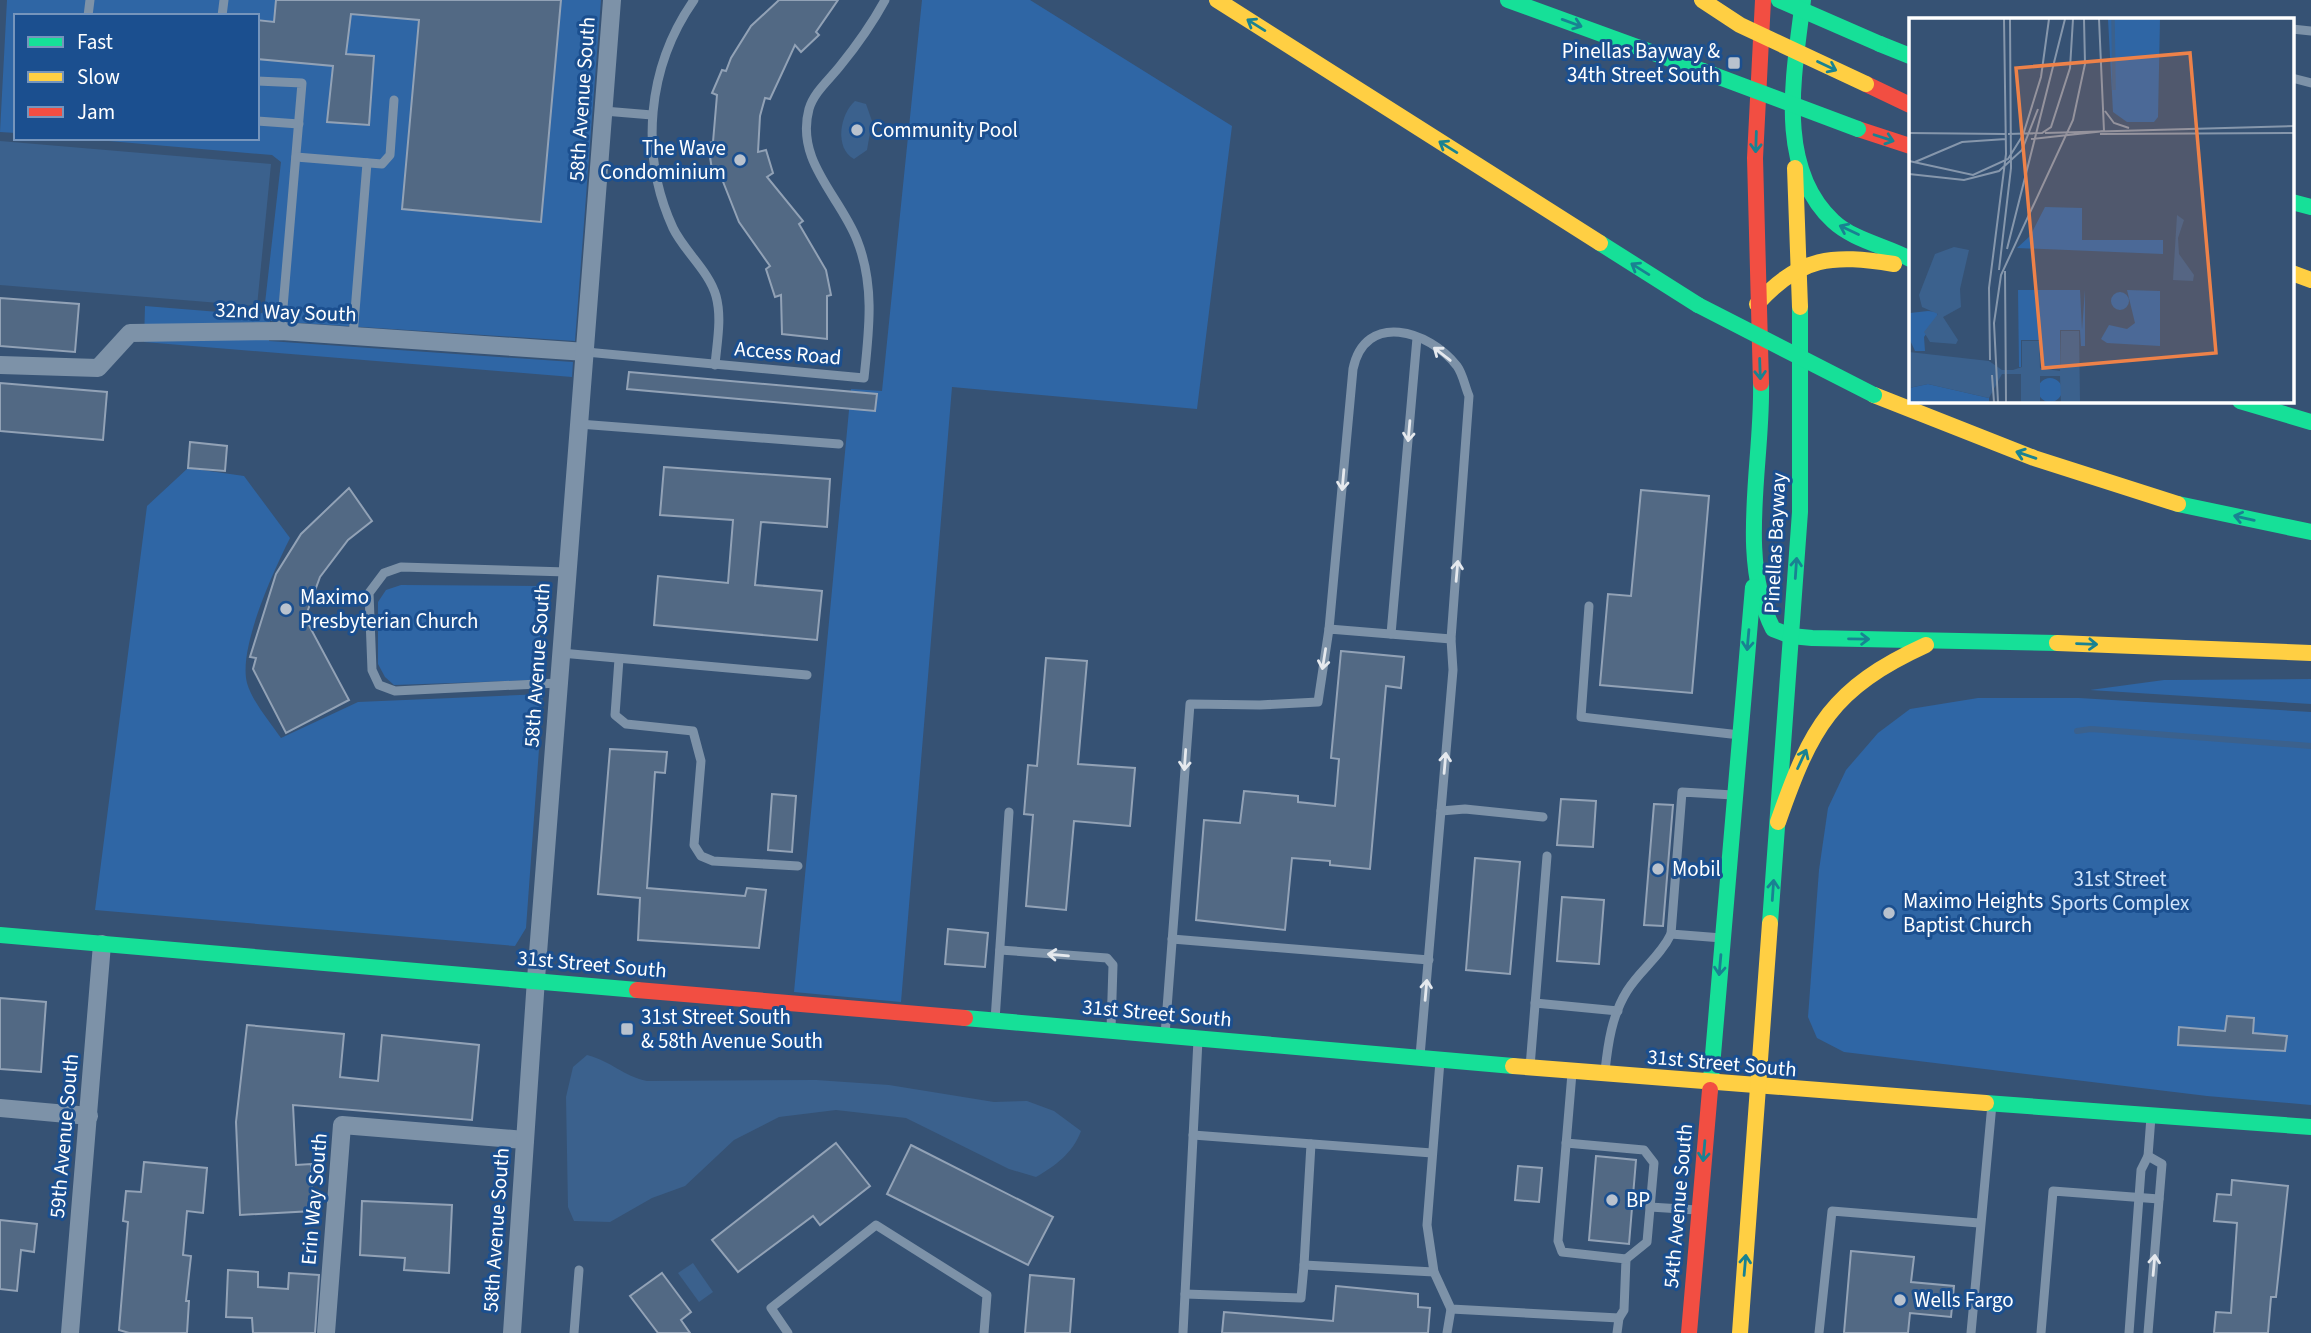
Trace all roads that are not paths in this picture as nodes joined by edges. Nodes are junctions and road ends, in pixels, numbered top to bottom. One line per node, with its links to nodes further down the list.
1 (612, 0): 16 (street, 58th Avenue South)
2 (694, 0): 17 (lane)
3 (885, 0): 37 (lane, Access Road)
4 (1217, 0): 42 (main road, one-way to 4, bridge)
5 (1508, 0): 20 (main road, one-way to 20, bridge)
6 (1702, 0): 15 (main road, one-way to 15, bridge)
7 (1763, 0): 31 (main road, Pinellas Bayway, one-way to 31)
8 (1779, 0): 10 (main road, bridge)
9 (1803, 0): 21 (main road, Pinellas Bayway)
10 (1909, 57)
11 (2294, 79): 13 (lane)
12 (259, 81): 19 (lane)
13 (2311, 83)
14 (394, 100): 23 (lane)
15 (1909, 105)
16 (604, 111): 17 (lane); 35 (street, 58th Avenue South)
17 (652, 115): 37 (lane)
18 (259, 121): 19 (lane)
19 (299, 124): 22 (lane)
20 (1909, 146)
21 (1794, 154): 26 (main road, one-way to 21); 28 (main road, Pinellas Bayway)
22 (296, 157): 23 (lane); 32 (lane)
23 (367, 163): 33 (lane)
24 (2294, 203): 25 (main road)
25 (2311, 207)
26 (1909, 259)
27 (1909, 267): 28 (main road)
28 (1800, 268): 31 (main road); 48 (main road, Pinellas Bayway, one-way to 28)
29 (2294, 274): 30 (main road)
30 (2311, 280)
31 (1757, 304): 44 (main road, Pinellas Bayway, one-way to 44)
32 (281, 331): 33 (street, 32nd Way South); 36 (street, 32nd Way South)
33 (353, 337): 35 (street, 32nd Way South)
34 (1418, 338): 46 (lane, one-way to 46); 47 (lane, one-way to 47); 49 (lane, one-way to 34)
35 (586, 352): 37 (lane, Access Road); 40 (street, 58th Avenue South)
36 (0, 365)
37 (715, 365)
38 (2244, 402): 39 (main road)
39 (2311, 422)
40 (579, 424): 41 (lane); 43 (street, 58th Avenue South)
41 (839, 444)
42 (2311, 532)
43 (567, 572): 51 (street, 58th Avenue South); 55 (lane)
44 (1754, 572): 48 (main road); 56 (main road, Pinellas Bayway, one-way to 56)
45 (1589, 606): 56 (lane)
46 (1329, 629): 47 (lane); 67 (lane, one-way to 67)
47 (1391, 634): 49 (lane)
48 (1791, 636): 50 (main road, one-way to 50); 61 (main road, Pinellas Bayway)
49 (1451, 639): 58 (lane, one-way to 49)
50 (1941, 639): 52 (main road, one-way to 52); 61 (main road, one-way to 50)
51 (561, 653): 53 (lane); 55 (street, 58th Avenue South)
52 (2311, 653)
53 (619, 659): 54 (lane); 63 (lane)
54 (807, 675)
55 (558, 683): 71 (street, 58th Avenue South)
56 (1740, 735): 57 (main road, Pinellas Bayway)
57 (1734, 795): 65 (lane); 66 (main road, Pinellas Bayway)
58 (1441, 811): 60 (lane); 70 (lane)
59 (1009, 812): 69 (lane)
60 (1542, 817)
61 (1778, 822): 84 (main road, Pinellas Bayway, one-way to 61)
62 (1547, 856): 72 (lane)
63 (798, 866)
64 (0, 934): 68 (main road, 31st Street South)
65 (1671, 934): 66 (lane); 73 (lane)
66 (1722, 938): 83 (main road, Pinellas Bayway, one-way to 83)
67 (1172, 939): 70 (lane); 76 (lane)
68 (102, 944): 71 (main road, 31st Street South); 88 (street, 59th Avenue South)
69 (1000, 950): 74 (lane); 75 (lane, one-way to 69)
70 (1429, 960): 78 (lane, one-way to 70)
71 (536, 979): 74 (main road, 31st Street South); 91 (street, 58th Avenue South)
72 (1535, 1003): 73 (lane); 80 (lane)
73 (1618, 1011): 82 (lane)
74 (995, 1020): 75 (main road, 31st Street South)
75 (1110, 1030): 76 (main road, 31st Street South)
76 (1165, 1035): 77 (main road, 31st Street South)
77 (1198, 1038): 78 (main road, 31st Street South); 90 (lane)
78 (1420, 1058): 79 (main road, 31st Street South)
79 (1440, 1059): 80 (main road, 31st Street South); 94 (lane)
80 (1530, 1067): 81 (main road, 31st Street South)
81 (1572, 1071): 82 (main road, 31st Street South); 92 (lane)
82 (1605, 1074): 83 (main road, 31st Street South)
83 (1709, 1083): 84 (main road, 31st Street South); 99 (main road, 54th Avenue South, one-way to 99)
84 (1759, 1087): 85 (main road, 31st Street South); 118 (main road, one-way to 84)
85 (1992, 1103): 87 (main road, 31st Street South); 100 (lane)
86 (0, 1108): 88 (street)
87 (2151, 1115): 89 (main road, 31st Street South); 95 (lane)
88 (89, 1116): 108 (street, 59th Avenue South)
89 (2311, 1128)
90 (1193, 1135): 93 (lane); 105 (lane)
91 (525, 1140): 109 (street, Erin Way South); 110 (street, 58th Avenue South)
92 (1566, 1143): 98 (lane); 101 (lane)
93 (1311, 1144): 94 (lane); 102 (lane)
94 (1432, 1153): 104 (lane)
95 (2148, 1156): 96 (lane); 97 (lane)
96 (2139, 1198): 97 (lane); 121 (lane); 122 (lane)
97 (2159, 1199): 123 (lane, one-way to 97)
98 (1650, 1207): 99 (lane); 101 (lane)
99 (1699, 1210): 117 (main road, 54th Avenue South)
100 (1979, 1223): 119 (lane); 120 (lane)
101 (1626, 1259): 107 (lane)
102 (1304, 1265): 104 (lane); 105 (lane)
103 (579, 1270): 111 (lane)
104 (1434, 1272): 106 (lane)
105 (1185, 1294): 114 (lane)
106 (1451, 1309): 107 (lane); 115 (lane)
107 (1619, 1318): 116 (lane)
108 (70, 1333)
109 (326, 1333)
110 (512, 1333)
111 (574, 1333)
112 (788, 1333): 113 (lane)
113 (984, 1333)
114 (1183, 1333)
115 (1447, 1333)
116 (1617, 1333)
117 (1689, 1333)
118 (1740, 1333)
119 (1819, 1333)
120 (1971, 1333)
121 (2041, 1333)
122 (2129, 1333)
123 (2148, 1333)

